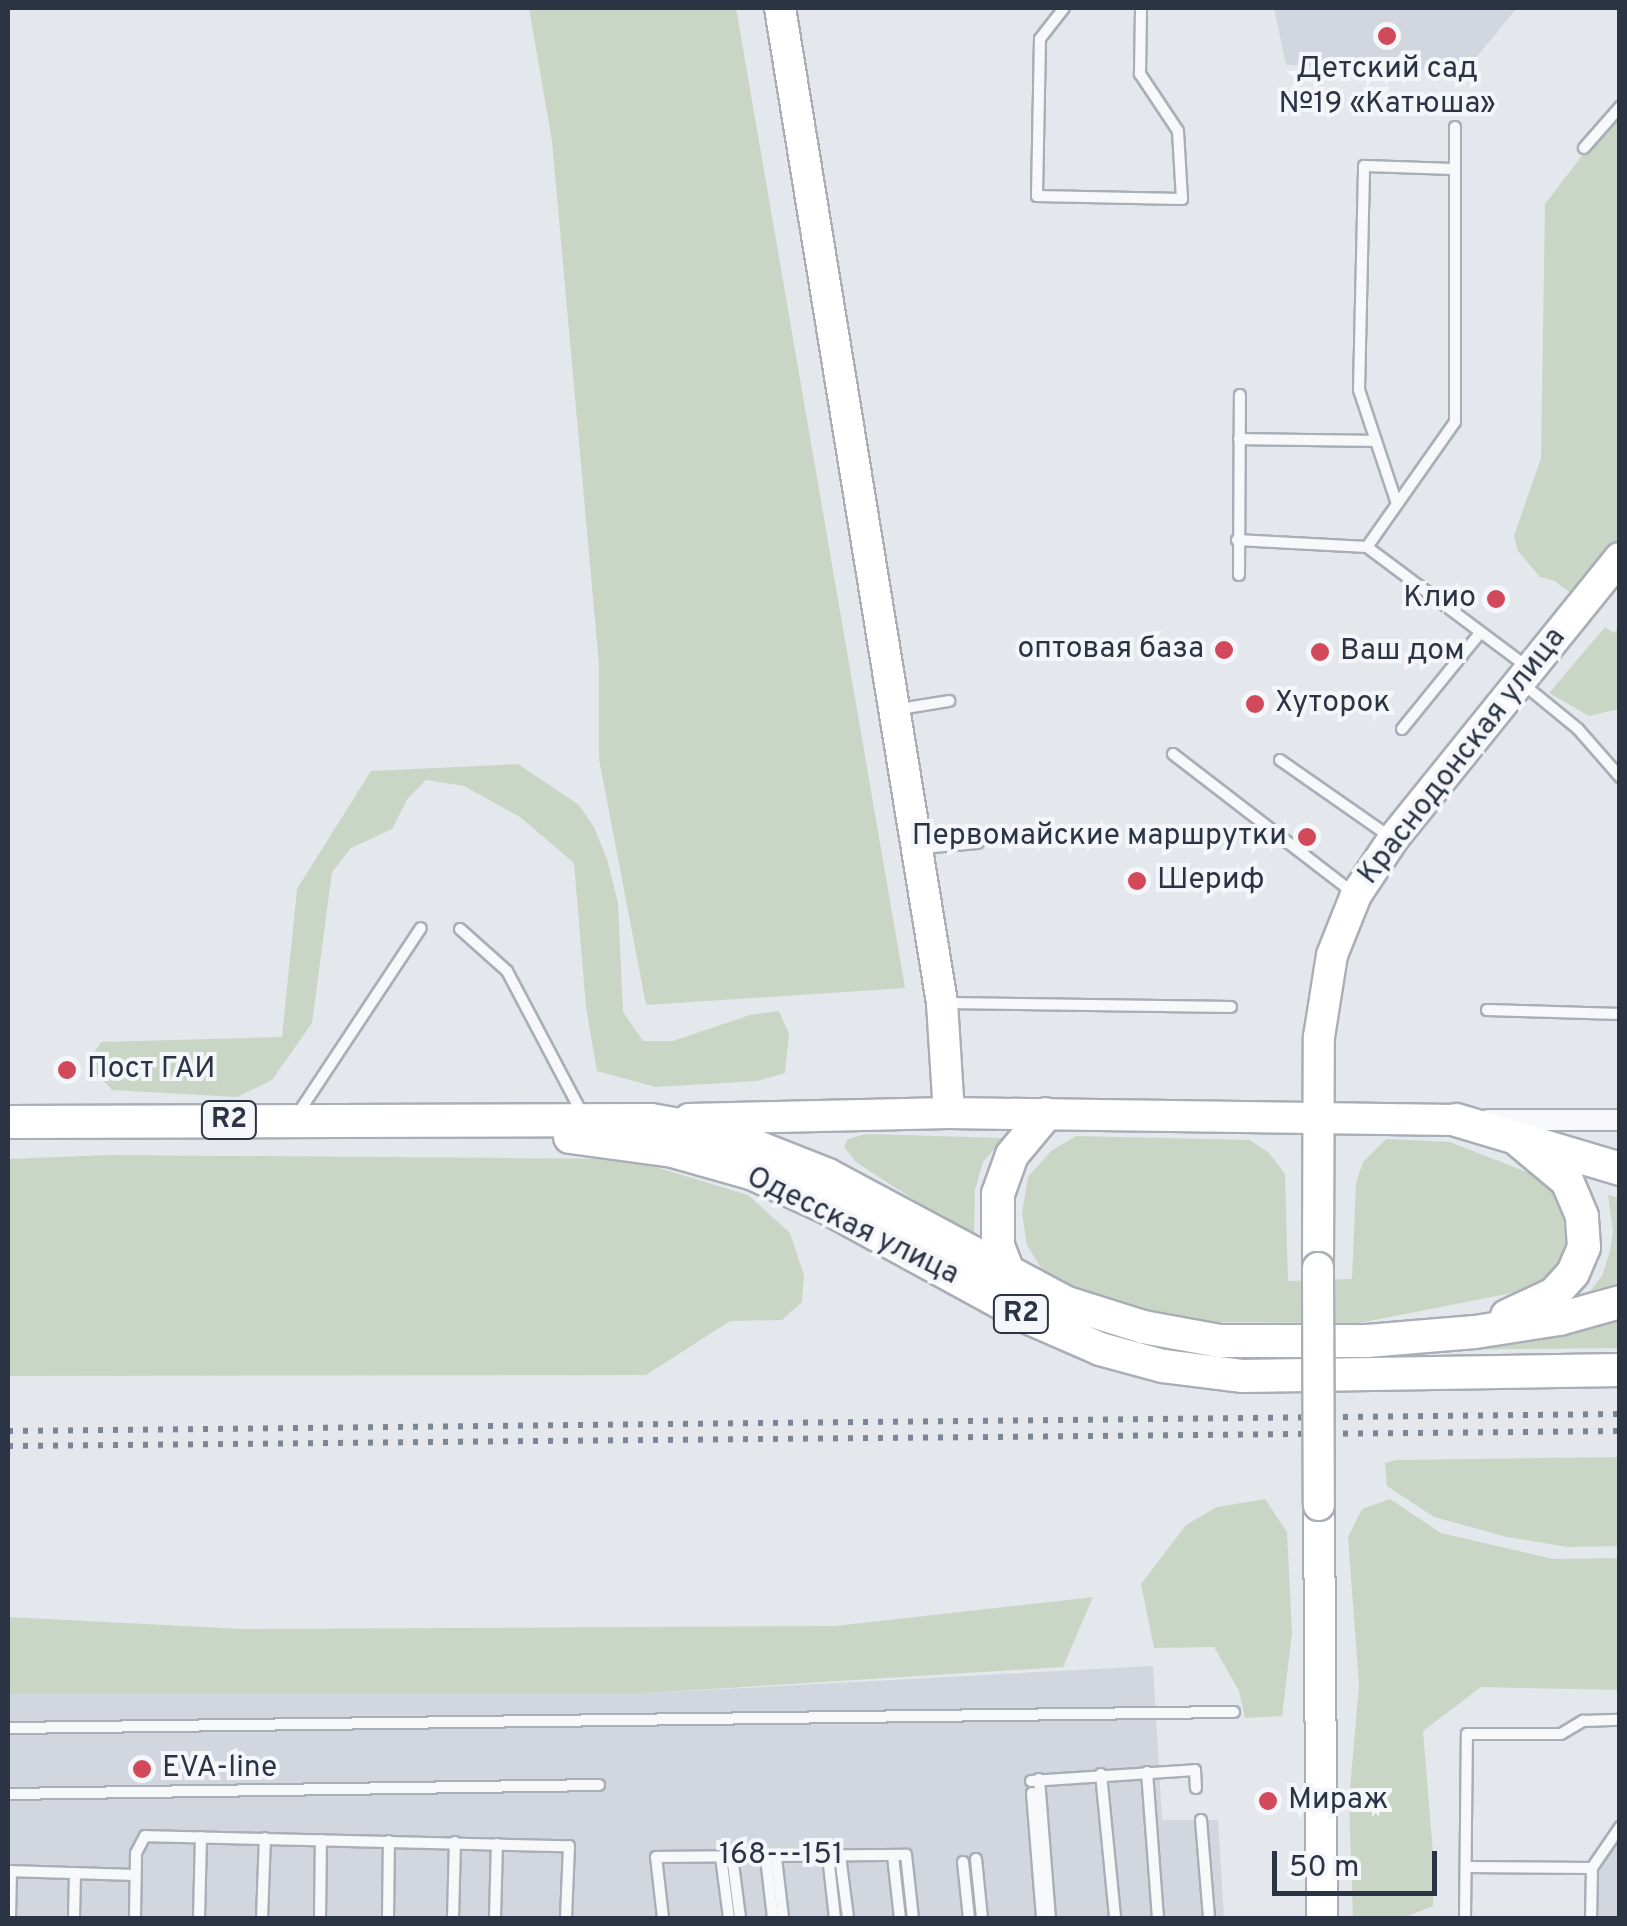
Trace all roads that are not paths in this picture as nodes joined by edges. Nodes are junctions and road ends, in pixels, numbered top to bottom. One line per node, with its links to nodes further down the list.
1 (780, 8): 19 (street)
2 (1064, 8): 3 (lane)
3 (1142, 8)
4 (1620, 108): 6 (lane)
5 (1455, 127): 7 (lane)
6 (1584, 148)
7 (1455, 169): 10 (lane); 11 (lane)
8 (1240, 395): 9 (lane)
9 (1240, 440): 10 (lane); 12 (lane)
10 (1376, 442): 11 (lane)
11 (1397, 504): 13 (lane)
12 (1237, 540): 13 (lane); 15 (lane)
13 (1367, 547): 16 (lane)
14 (1620, 558): 17 (street, Краснодонская улица)
15 (1239, 574)
16 (1480, 633): 17 (lane); 20 (lane)
17 (1525, 675): 23 (lane); 24 (street, Краснодонская улица)
18 (949, 701): 19 (lane)
19 (894, 710): 26 (street)
20 (1402, 728)
21 (1172, 754): 27 (lane)
22 (1280, 760): 24 (lane)
23 (1620, 777)
24 (1392, 838): 27 (street, Краснодонская улица)
25 (978, 843): 26 (lane)
26 (916, 849): 30 (street)
27 (1356, 895): 36 (street, Краснодонская улица)
28 (421, 928): 37 (lane)
29 (460, 929): 38 (lane)
30 (942, 1003): 31 (lane); 34 (street)
31 (1231, 1007)
32 (1487, 1010): 33 (lane)
33 (1620, 1014)
34 (950, 1113): 35 (street, Одесская улица); 39 (street, Одесская улица)
35 (1046, 1114): 36 (street, Одесская улица); 46 (main road)
36 (1317, 1117): 40 (street, Одесская улица); 103 (street, Краснодонская улица, bridge)
37 (294, 1119): 42 (main road, R2); 43 (main road, R2)
38 (586, 1120): 39 (main road, Одесская улица / R2); 42 (main road, Одесская улица / R2)
39 (652, 1120): 46 (main road, Одесская улица / R2)
40 (1456, 1120): 41 (street); 44 (main road)
41 (1620, 1120)
42 (452, 1121): 48 (main road, Одесская улица / R2)
43 (8, 1122)
44 (1519, 1141): 45 (main road); 49 (main road)
45 (1620, 1169)
46 (1009, 1275): 48 (main road); 49 (main road, Одесская улица / R2)
47 (1620, 1302): 49 (main road, Одесская улица / R2)
48 (1026, 1316): 50 (main road, Одесская улица / R2)
49 (1475, 1332)
50 (1620, 1370)
51 (1234, 1712): 53 (lane)
52 (1620, 1720): 73 (lane)
53 (8, 1728)
54 (1147, 1772): 55 (lane); 57 (lane); 101 (lane)
55 (1101, 1774): 99 (lane); 100 (lane)
56 (600, 1785): 58 (lane)
57 (1196, 1788)
58 (8, 1794)
59 (1202, 1820): 102 (lane)
60 (1620, 1827): 74 (lane)
61 (201, 1837): 62 (lane); 77 (lane); 81 (lane)
62 (265, 1838): 63 (lane); 82 (lane)
63 (321, 1840): 64 (lane); 83 (lane)
64 (389, 1841): 65 (lane); 84 (lane)
65 (455, 1842): 66 (lane); 85 (lane)
66 (497, 1844): 86 (lane); 87 (lane)
67 (727, 1856): 70 (lane, 168---151); 88 (lane, 168---151); 89 (lane); 90 (lane)
68 (834, 1856): 69 (lane, 168---151); 70 (lane, 168---151); 93 (lane); 94 (lane)
69 (899, 1856): 95 (lane); 96 (lane)
70 (771, 1858): 91 (lane); 92 (lane)
71 (976, 1859): 98 (lane)
72 (963, 1862): 97 (lane)
73 (1466, 1867): 74 (lane); 104 (lane)
74 (1592, 1868): 105 (lane)
75 (10, 1871): 76 (lane); 78 (lane)
76 (75, 1873): 77 (lane); 79 (lane)
77 (135, 1875): 80 (lane)
78 (10, 1918)
79 (74, 1918)
80 (134, 1918)
81 (198, 1918)
82 (262, 1918)
83 (320, 1918)
84 (388, 1918)
85 (453, 1918)
86 (496, 1918)
87 (566, 1918)
88 (663, 1918)
89 (729, 1918)
90 (740, 1918)
91 (773, 1918)
92 (783, 1918)
93 (836, 1918)
94 (848, 1918)
95 (900, 1918)
96 (913, 1918)
97 (969, 1918)
98 (982, 1918)
99 (1046, 1918)
100 (1114, 1918)
101 (1158, 1918)
102 (1209, 1918)
103 (1322, 1918)
104 (1465, 1918)
105 (1592, 1918)

